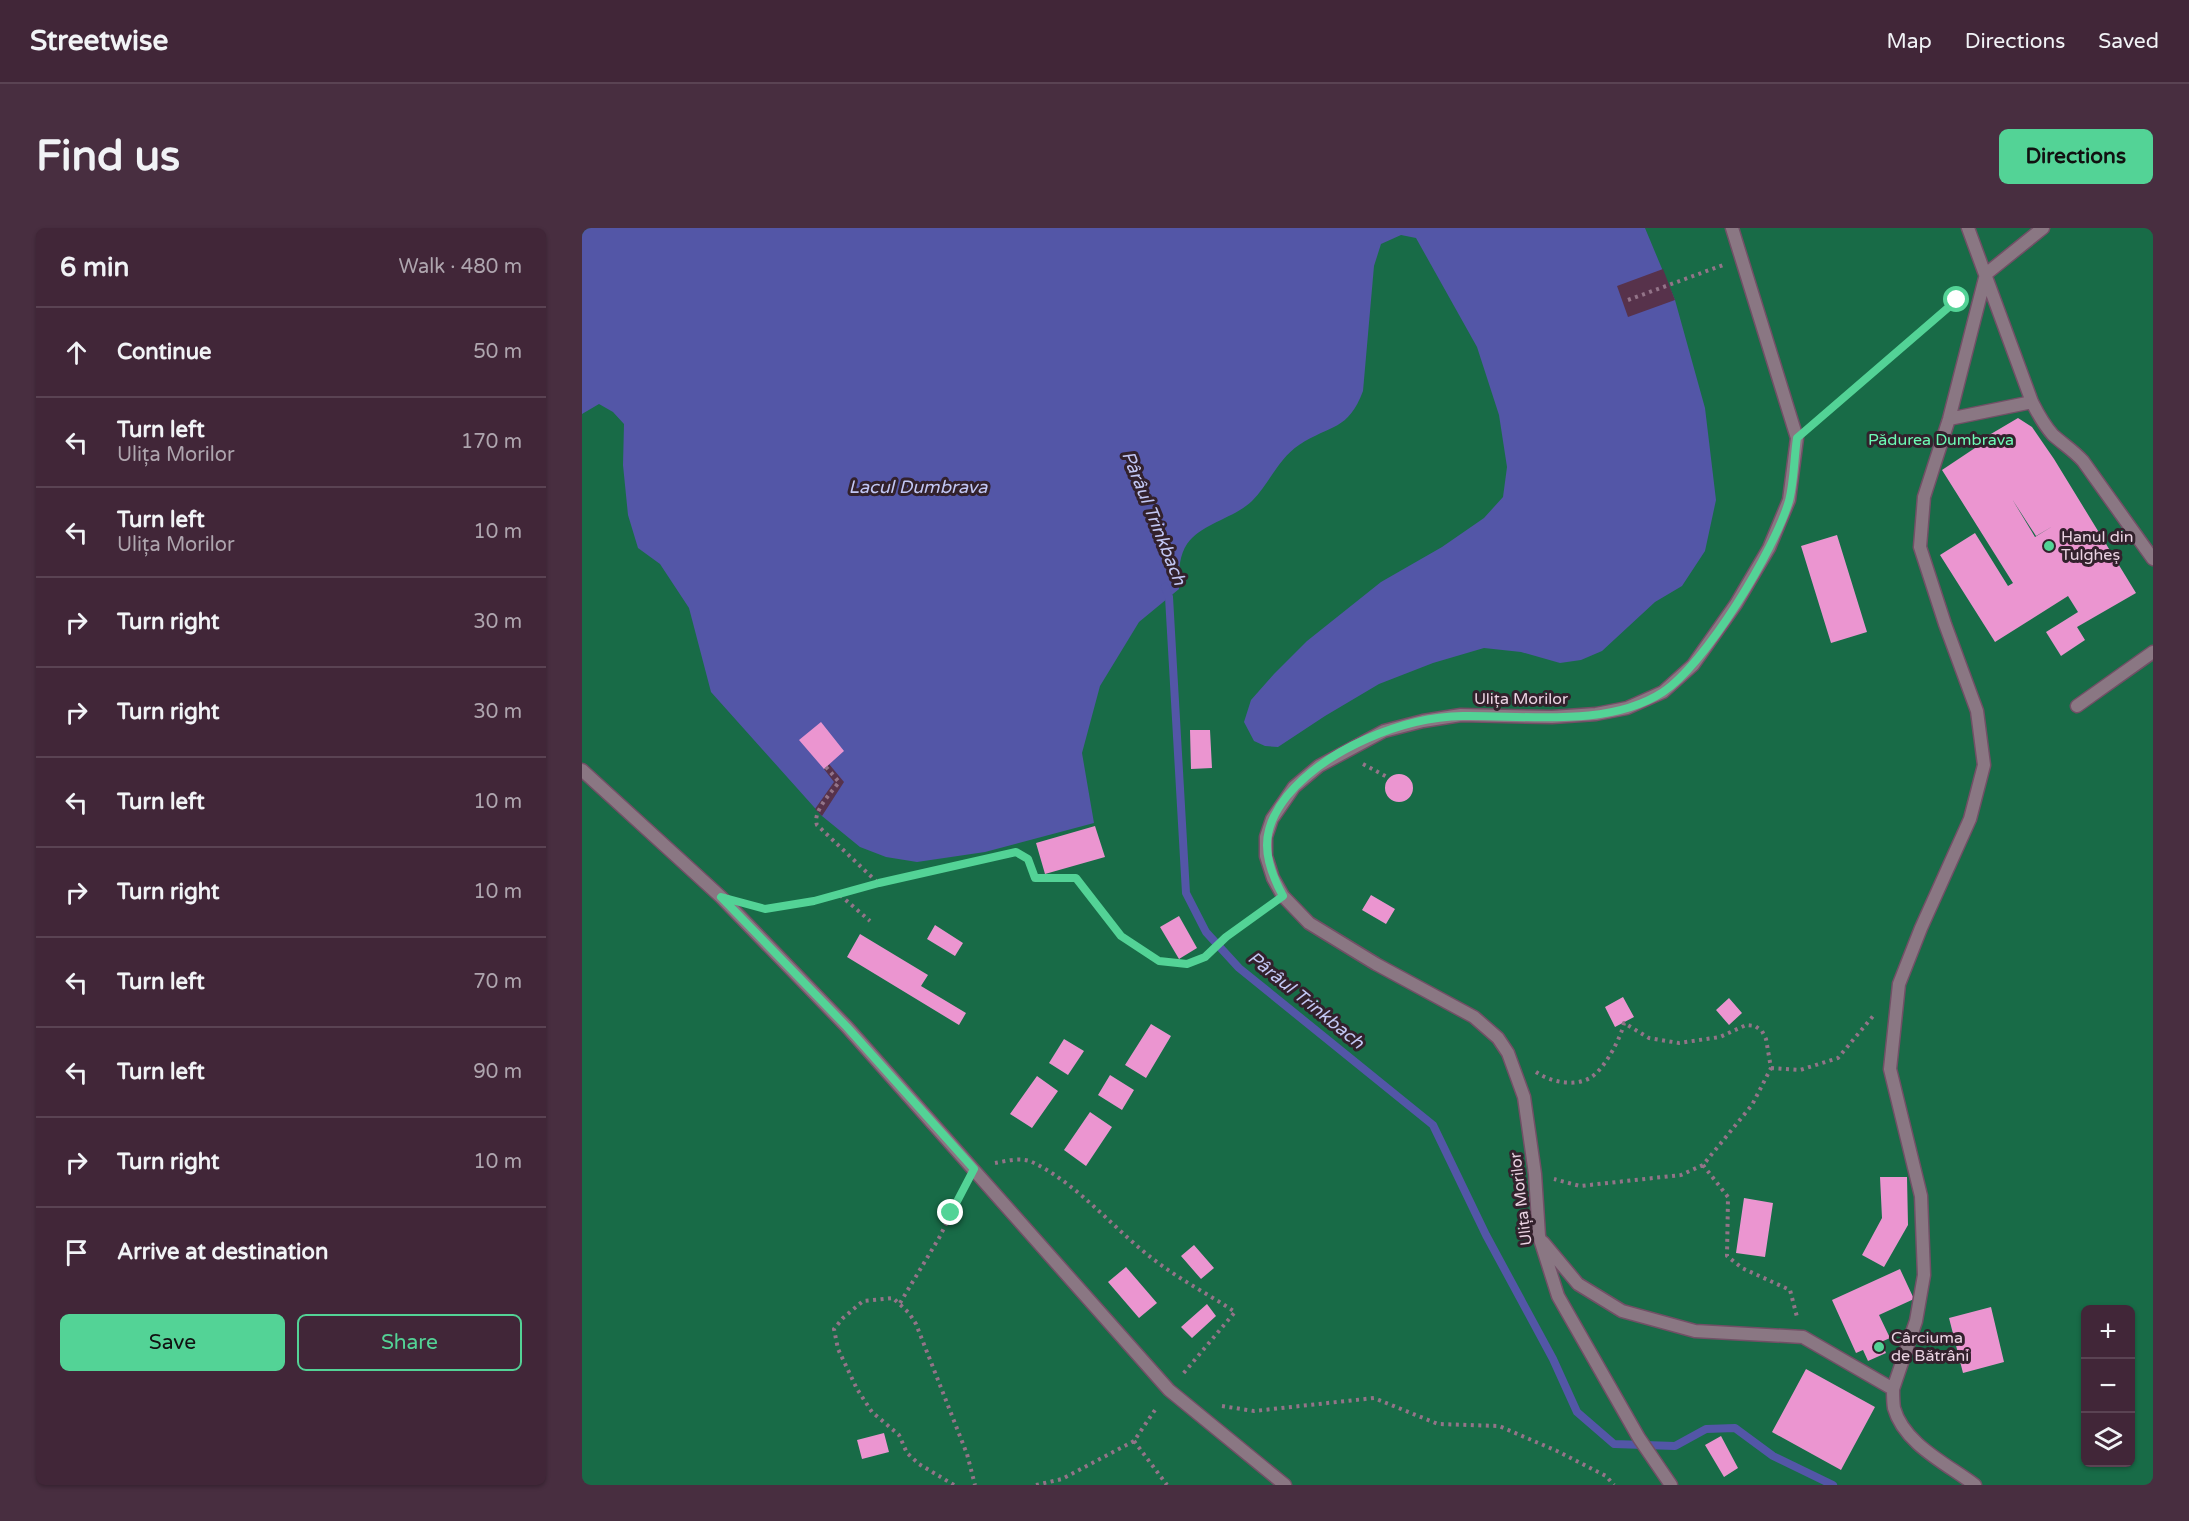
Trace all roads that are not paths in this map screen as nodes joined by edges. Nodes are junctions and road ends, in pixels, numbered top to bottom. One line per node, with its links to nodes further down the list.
1 (1732, 228): 11 (lane, Ulița Morilor)
2 (1968, 228): 4 (lane)
3 (2043, 228): 4 (lane)
4 (1986, 274): 5 (lane); 6 (lane)
5 (2032, 402): 6 (lane); 7 (lane)
6 (1949, 419): 12 (lane)
7 (2153, 560)
8 (2153, 652): 9 (lane)
9 (2077, 706)
10 (582, 770): 13 (lane)
11 (1539, 1236): 12 (lane); 14 (lane, Ulița Morilor)
12 (1893, 1389): 15 (lane)
13 (1286, 1485)
14 (1671, 1485)
15 (1975, 1485)

